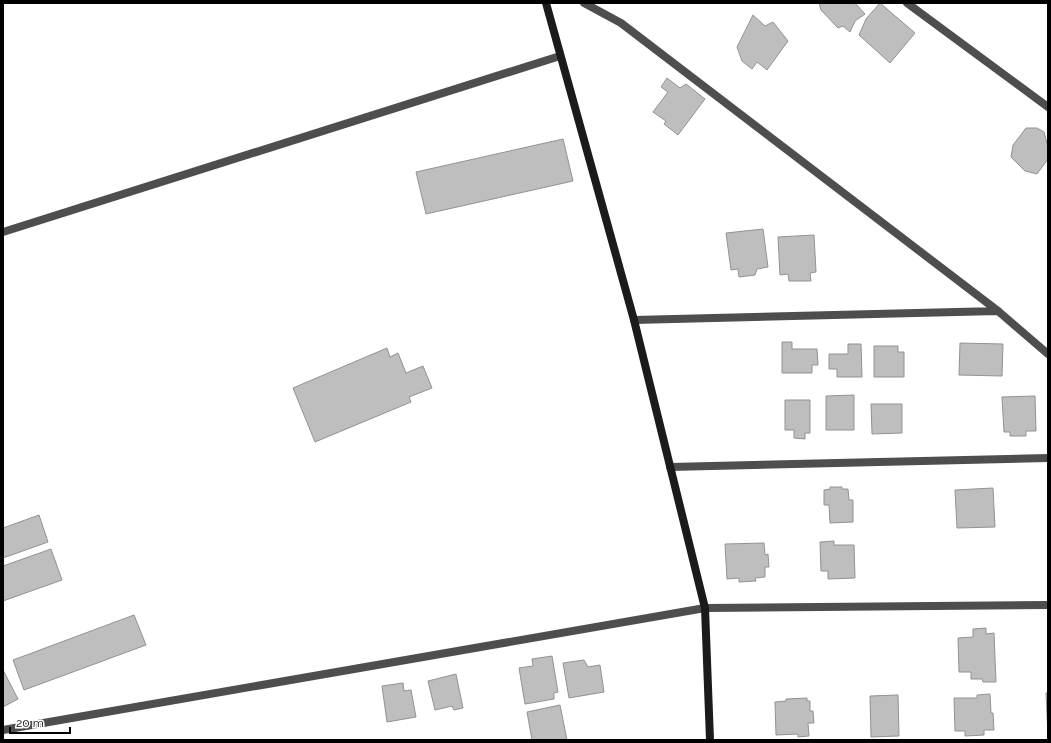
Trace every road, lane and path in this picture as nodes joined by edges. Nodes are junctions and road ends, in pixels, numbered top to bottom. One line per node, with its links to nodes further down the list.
1 (546, 3): 4 (street)
2 (584, 3): 7 (street)
3 (907, 3): 5 (street)
4 (560, 56): 6 (street); 8 (street)
5 (1048, 107)
6 (3, 232)
7 (998, 311): 8 (street); 9 (street)
8 (634, 320): 11 (street)
9 (1048, 354)
10 (1048, 458): 11 (street)
11 (670, 467): 13 (street)
12 (1048, 605): 13 (street)
13 (705, 608): 14 (street); 15 (street)
14 (3, 730)
15 (710, 740)

